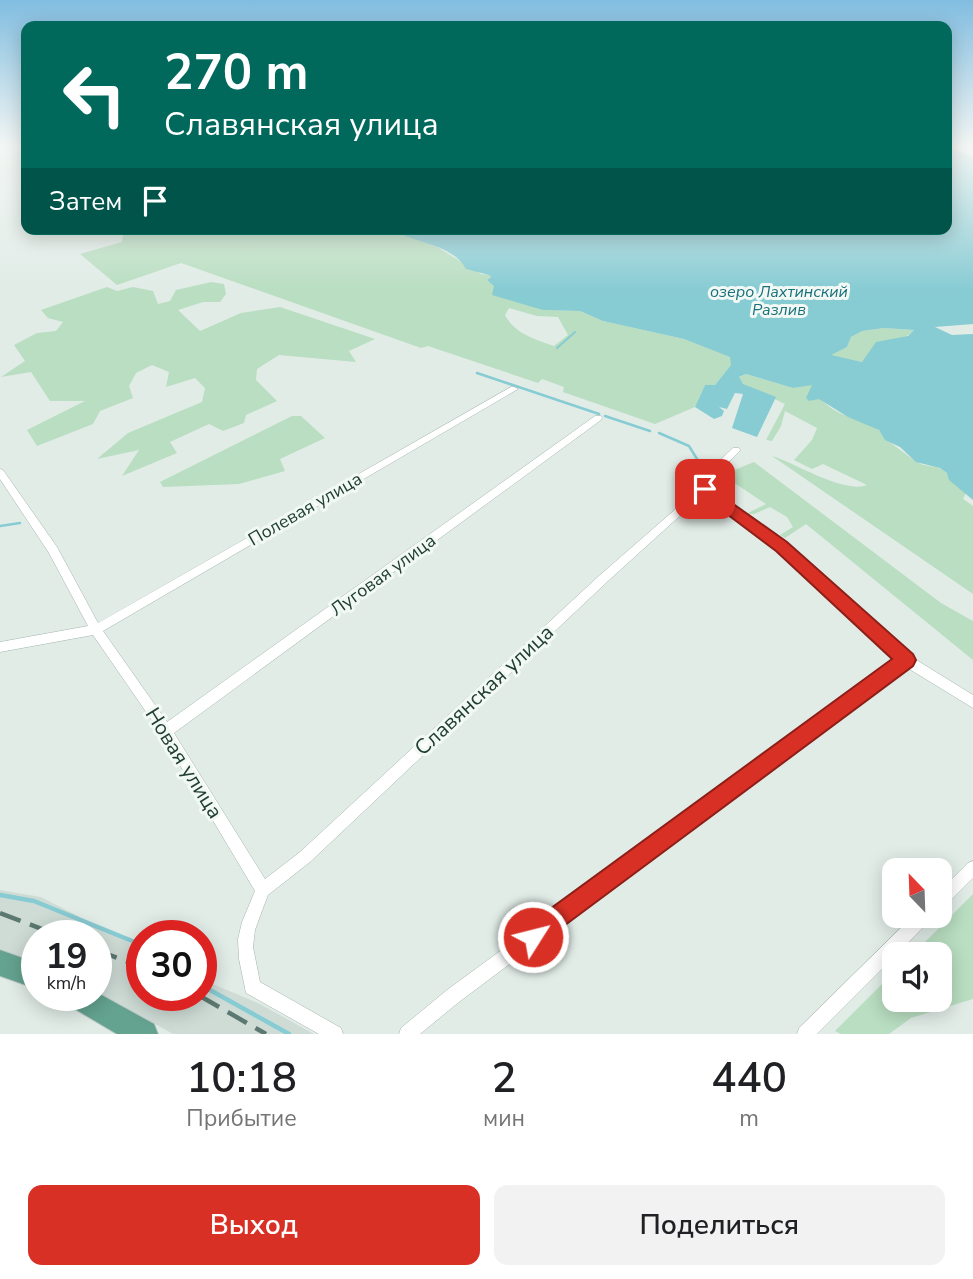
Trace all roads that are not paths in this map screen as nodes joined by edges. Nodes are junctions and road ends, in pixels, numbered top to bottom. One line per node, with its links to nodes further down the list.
1 (514, 389): 6 (street, Полевая улица)
2 (598, 418): 10 (street, Луговая улица)
3 (736, 450): 5 (street, Славянская улица)
4 (0, 472): 6 (street, Новая улица)
5 (705, 489): 8 (street); 13 (street, Славянская улица)
6 (96, 630): 7 (street, Полевая улица); 10 (street, Новая улица)
7 (0, 647)
8 (906, 660): 9 (street); 20 (street)
9 (973, 702)
10 (166, 731): 13 (street, Новая улица)
11 (973, 868): 12 (street)
12 (952, 889)
13 (262, 890): 19 (street)
14 (912, 928): 21 (street)
15 (0, 963): 16 (main road)
16 (21, 970)
17 (103, 1011): 18 (main road)
18 (144, 1034)
19 (334, 1034)
20 (407, 1034)
21 (805, 1034)

